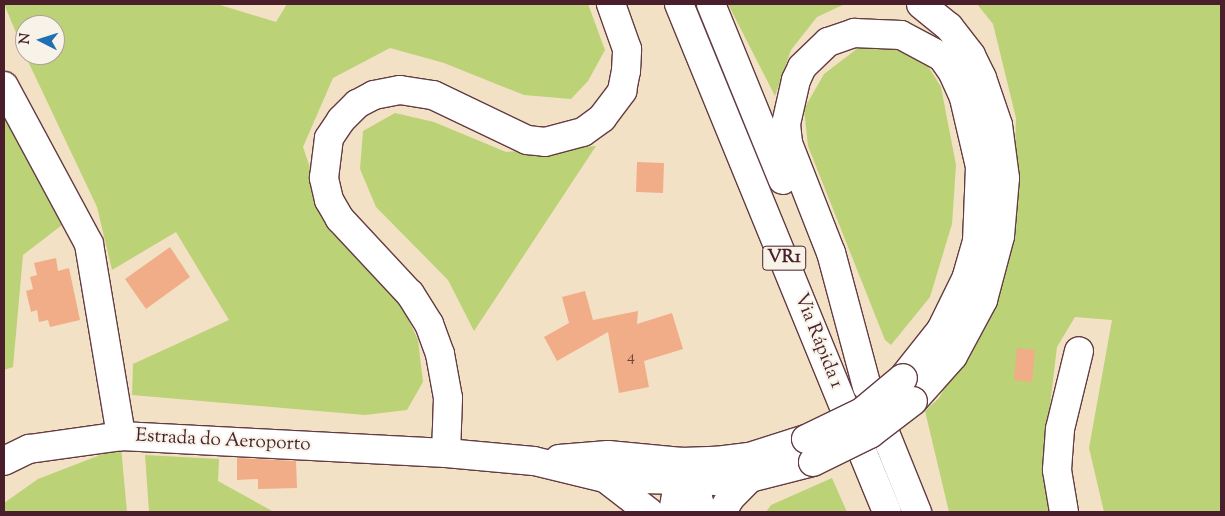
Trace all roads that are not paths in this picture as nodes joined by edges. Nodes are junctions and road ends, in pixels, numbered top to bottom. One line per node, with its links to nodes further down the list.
1 (611, 4): 11 (main road)
2 (679, 4): 21 (main road, Via Rápida 1 / VR1)
3 (710, 4): 7 (main road, Via Rápida 1 / VR1)
4 (921, 4): 8 (main road)
5 (4, 86): 9 (main road)
6 (1079, 351): 23 (main road)
7 (867, 387): 8 (main road); 22 (main road, Via Rápida 1 / VR1)
8 (908, 389): 10 (main road, bridge)
9 (121, 436): 11 (main road, Estrada do Aeroporto); 12 (main road, Estrada do Aeroporto)
10 (810, 451): 14 (main road); 16 (main road)
11 (446, 453): 13 (main road, Estrada do Aeroporto)
12 (4, 461)
13 (534, 461): 14 (main road); 15 (main road)
14 (681, 470): 15 (main road); 16 (main road); 18 (main road); 19 (main road)
15 (605, 478): 17 (main road)
16 (750, 478): 20 (main road)
17 (649, 512)
18 (673, 512)
19 (702, 512)
20 (722, 512)
21 (888, 512)
22 (917, 512)
23 (1064, 512)

